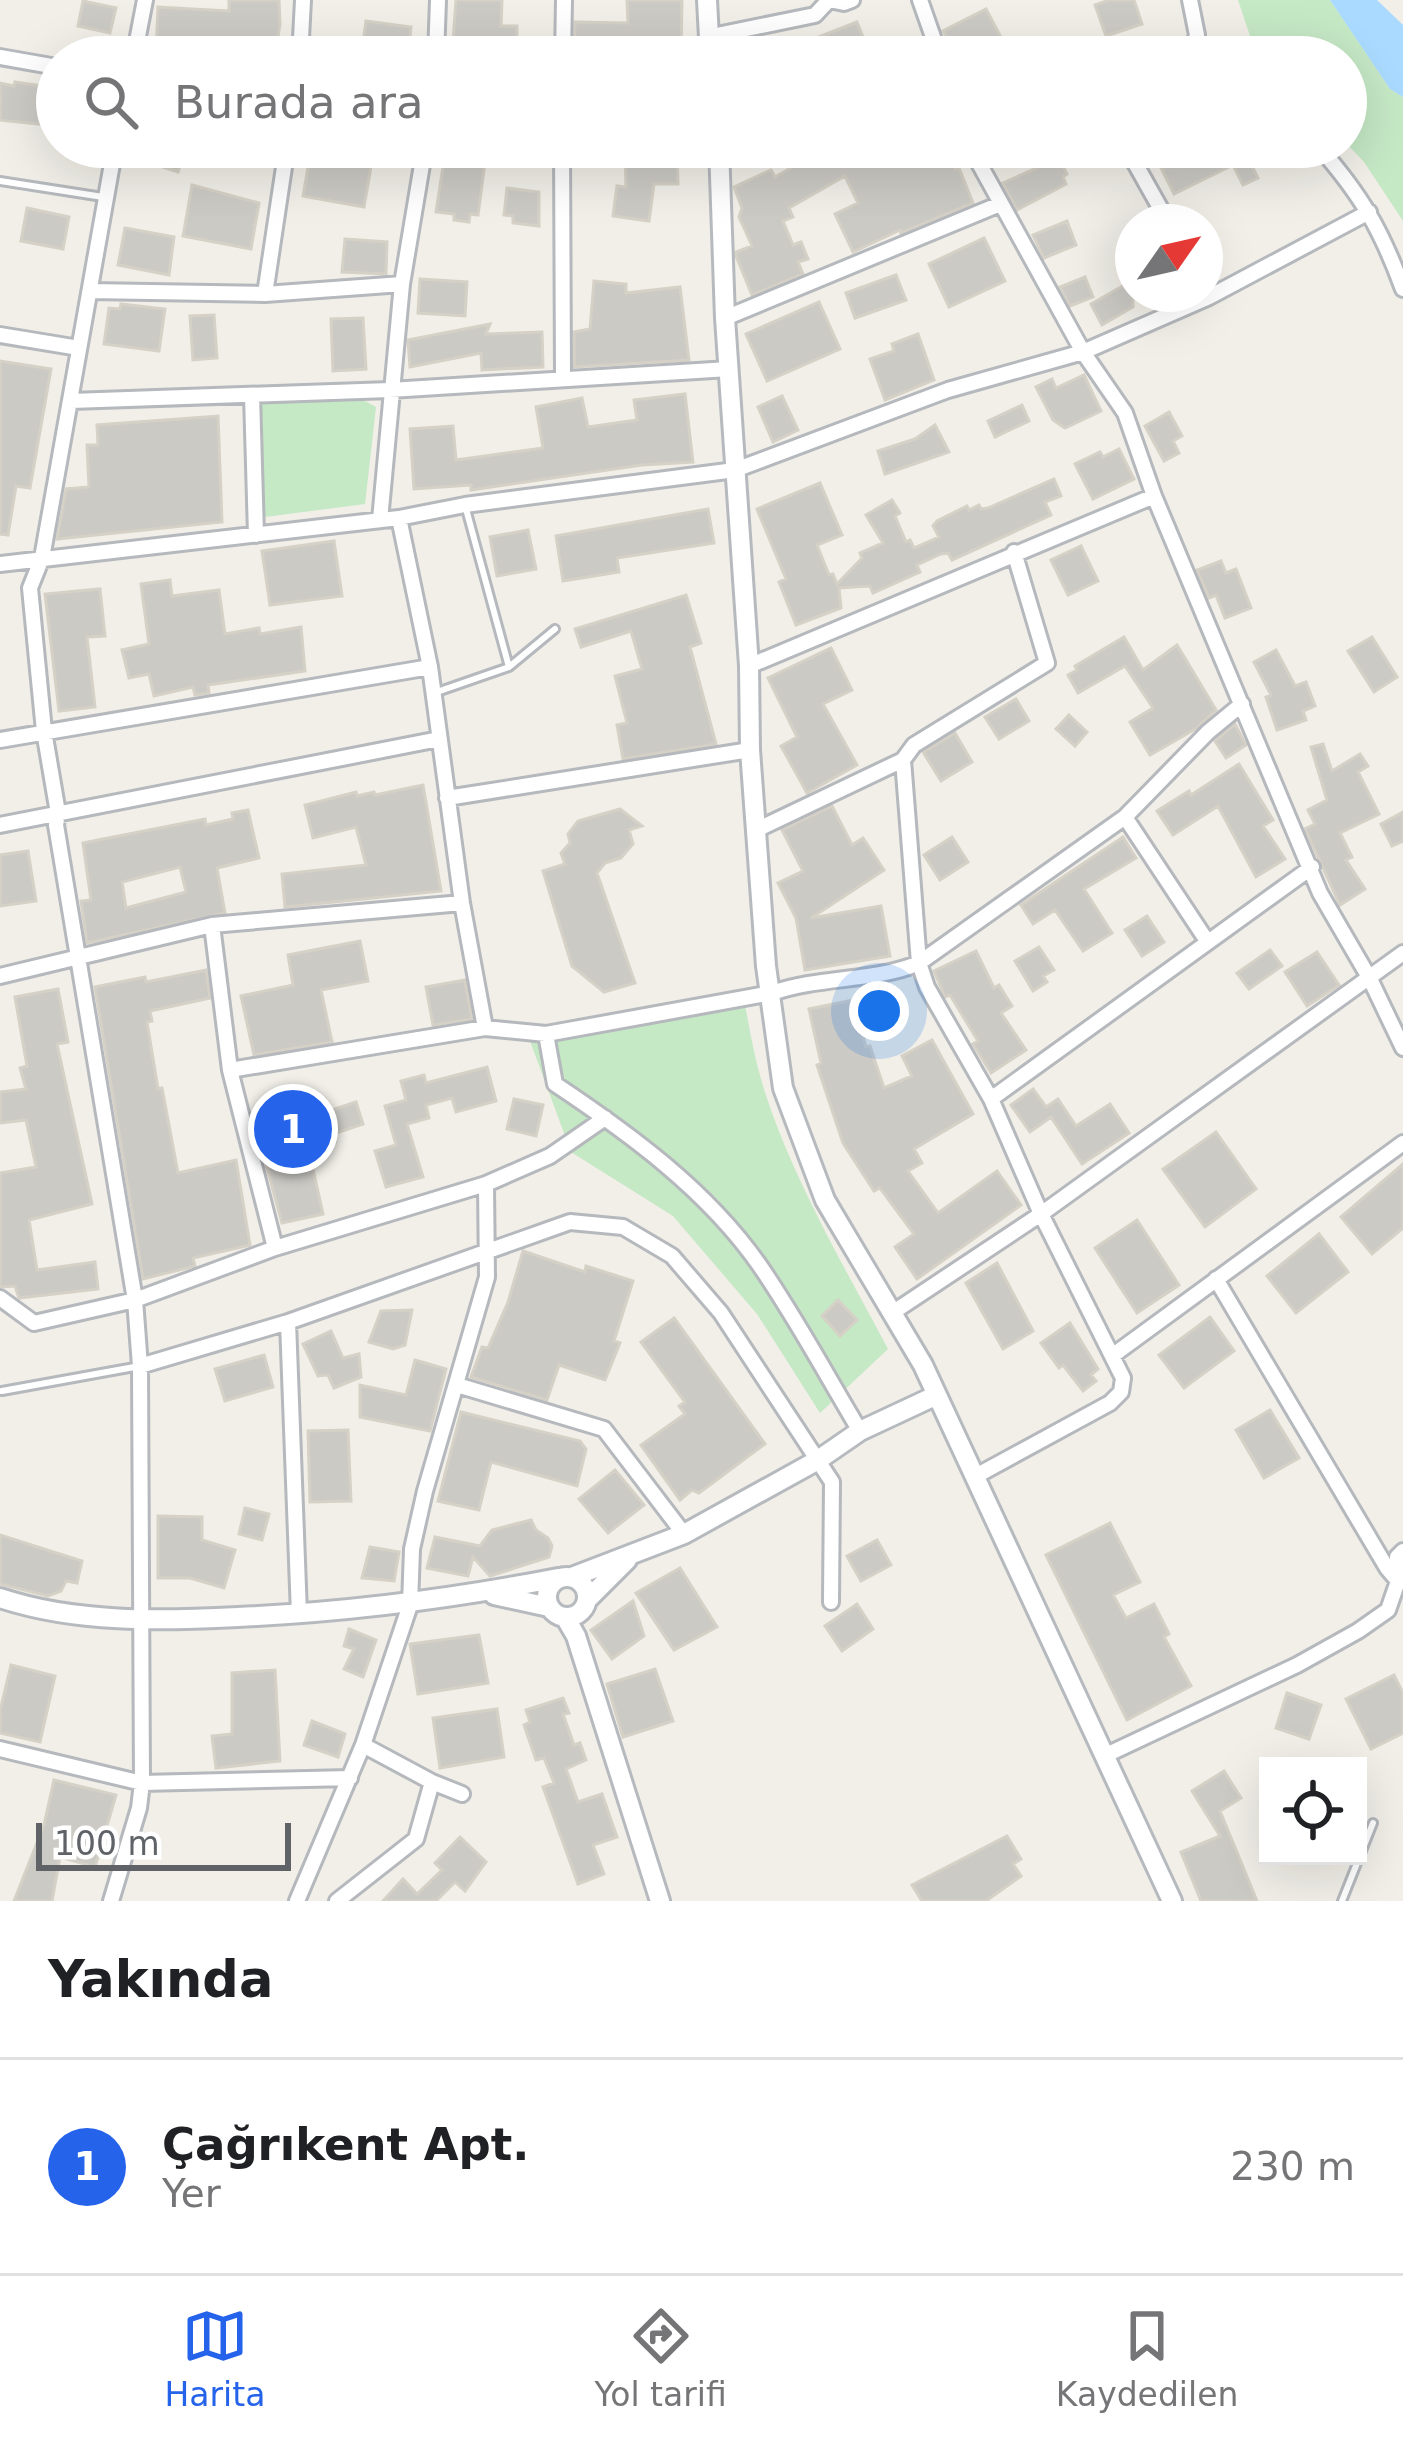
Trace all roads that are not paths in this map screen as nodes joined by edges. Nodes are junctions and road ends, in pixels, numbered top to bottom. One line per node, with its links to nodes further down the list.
1 (146, 0): 9 (street)
2 (303, 0): 10 (street)
3 (438, 0): 11 (street)
4 (564, 0): 12 (street)
5 (707, 0): 13 (main road)
6 (852, 0): 14 (street)
7 (920, 0): 15 (street)
8 (1190, 0): 16 (street)
9 (138, 36)
10 (301, 36)
11 (437, 36)
12 (563, 36)
13 (708, 36)
14 (745, 36)
15 (933, 36)
16 (1197, 36)
17 (0, 57): 18 (street)
18 (36, 64)
19 (111, 168): 28 (street)
20 (284, 168): 36 (street)
21 (421, 168): 32 (street)
22 (562, 168): 43 (street)
23 (720, 168): 38 (main road)
24 (981, 168): 29 (street)
25 (1138, 168): 30 (street)
26 (1335, 168): 31 (street)
27 (0, 182): 28 (lane)
28 (106, 198): 35 (street)
29 (1000, 204): 38 (street); 41 (street)
30 (1158, 204)
31 (1369, 212): 33 (street); 34 (street)
32 (402, 284): 36 (street); 44 (street)
33 (1223, 285)
34 (1403, 289)
35 (90, 291): 36 (street); 40 (street)
36 (265, 294)
37 (1167, 312): 41 (street)
38 (725, 318): 42 (main road)
39 (0, 335): 40 (street)
40 (79, 348): 46 (street)
41 (1083, 352): 47 (street); 48 (street)
42 (730, 369): 43 (street); 47 (main road)
43 (563, 377): 44 (street)
44 (390, 390): 45 (street); 51 (street)
45 (252, 395): 46 (street); 52 (street)
46 (71, 401): 54 (street)
47 (735, 470): 49 (street); 57 (main road)
48 (1154, 496): 53 (street); 61 (street)
49 (465, 505): 50 (street); 59 (lane)
50 (399, 518): 51 (street); 58 (street)
51 (380, 520): 52 (street)
52 (256, 536): 54 (street)
53 (1014, 552): 57 (street); 66 (street)
54 (42, 558): 55 (street); 62 (street)
55 (0, 564)
56 (555, 629): 59 (lane)
57 (749, 666): 65 (main road)
58 (430, 667): 60 (street); 62 (street)
59 (509, 667): 60 (lane)
60 (434, 693): 63 (street)
61 (1243, 704): 69 (street); 72 (street)
62 (44, 731): 64 (street); 68 (street)
63 (439, 739): 67 (street); 68 (street)
64 (0, 740)
65 (750, 750): 67 (street); 71 (main road)
66 (903, 760): 71 (street); 78 (street)
67 (447, 798): 73 (street)
68 (58, 813): 70 (street); 77 (street)
69 (1125, 817): 75 (street); 78 (street)
70 (0, 825)
71 (756, 830): 81 (main road)
72 (1312, 867): 75 (street); 80 (street)
73 (462, 903): 74 (street); 82 (street)
74 (212, 925): 77 (street); 85 (street)
75 (1207, 941): 86 (street)
76 (1403, 953): 80 (street)
77 (78, 957): 79 (street); 95 (street)
78 (919, 962): 81 (street); 86 (street)
79 (0, 976)
80 (1370, 979): 84 (street); 90 (street)
81 (772, 993): 83 (street); 96 (main road)
82 (484, 1028): 83 (street); 85 (street)
83 (546, 1034): 87 (street)
84 (1403, 1048)
85 (230, 1070): 91 (street)
86 (991, 1099): 90 (street)
87 (605, 1118): 89 (street); 103 (street)
88 (1403, 1143): 93 (street)
89 (486, 1184): 91 (street); 92 (street)
90 (1040, 1214): 96 (street); 98 (street)
91 (275, 1249): 95 (street)
92 (488, 1249): 97 (street); 100 (street); 104 (street)
93 (1216, 1279): 98 (street); 110 (street)
94 (0, 1298): 95 (street)
95 (135, 1300): 99 (street)
96 (892, 1313): 102 (main road)
97 (288, 1322): 99 (street); 117 (street)
98 (1112, 1356): 105 (street)
99 (140, 1366): 101 (lane); 118 (street)
100 (457, 1385): 106 (street); 115 (street)
101 (2, 1391)
102 (937, 1395): 103 (main road); 105 (main road)
103 (860, 1431): 104 (main road)
104 (818, 1460): 106 (main road); 114 (street)
105 (974, 1477): 121 (main road)
106 (684, 1534): 108 (main road)
107 (1403, 1550): 110 (street)
108 (630, 1556): 109 (main road); 113 (main road)
109 (565, 1578): 111 (main road); 113 (main road); 116 (main road)
110 (1398, 1581): 121 (street)
111 (484, 1593): 115 (main road); 116 (main road)
112 (0, 1598): 118 (main road)
113 (587, 1600): 116 (main road)
114 (831, 1602)
115 (410, 1605): 117 (main road); 119 (street)
116 (557, 1612): 130 (main road)
117 (299, 1614): 118 (main road)
118 (138, 1621): 123 (street)
119 (363, 1745): 122 (street); 124 (street)
120 (0, 1748): 123 (street)
121 (1104, 1756): 131 (main road)
122 (350, 1778): 123 (street); 128 (street)
123 (142, 1783): 127 (street)
124 (432, 1783): 125 (street); 129 (street)
125 (462, 1794)
126 (1373, 1823): 132 (lane)
127 (111, 1901)
128 (297, 1901)
129 (338, 1901)
130 (660, 1901)
131 (1171, 1901)
132 (1342, 1901)

